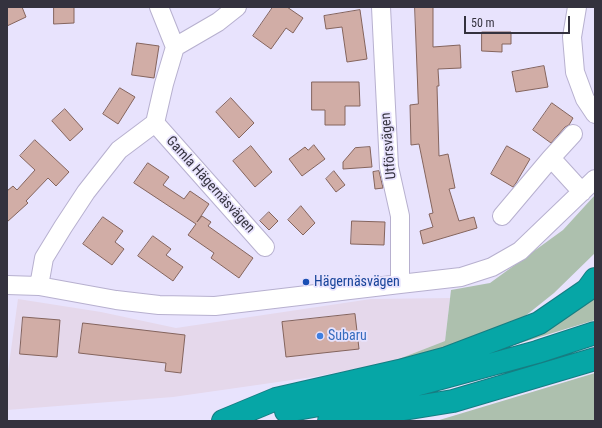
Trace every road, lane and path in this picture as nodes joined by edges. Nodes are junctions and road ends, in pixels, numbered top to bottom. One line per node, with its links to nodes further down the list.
1 (159, 7): 5 (street)
2 (236, 7): 5 (street)
3 (381, 7): 15 (street, Utförsvägen)
4 (577, 7): 6 (street)
5 (175, 47): 7 (street, Gamla Hägernäsvägen)
6 (595, 114)
7 (155, 124): 13 (street, Gamla Hägernäsvägen); 17 (street, Gamla Hägernäsvägen)
8 (573, 134): 9 (street)
9 (551, 158): 11 (street); 12 (street)
10 (595, 180): 11 (street)
11 (582, 192): 15 (street)
12 (502, 216)
13 (265, 247)
14 (595, 279): 20 (highway)
15 (400, 284): 17 (street)
16 (7, 285): 17 (street)
17 (39, 286)
18 (595, 333): 21 (highway)
19 (595, 360): 22 (highway)
20 (223, 421)
21 (232, 421)
22 (329, 421)

